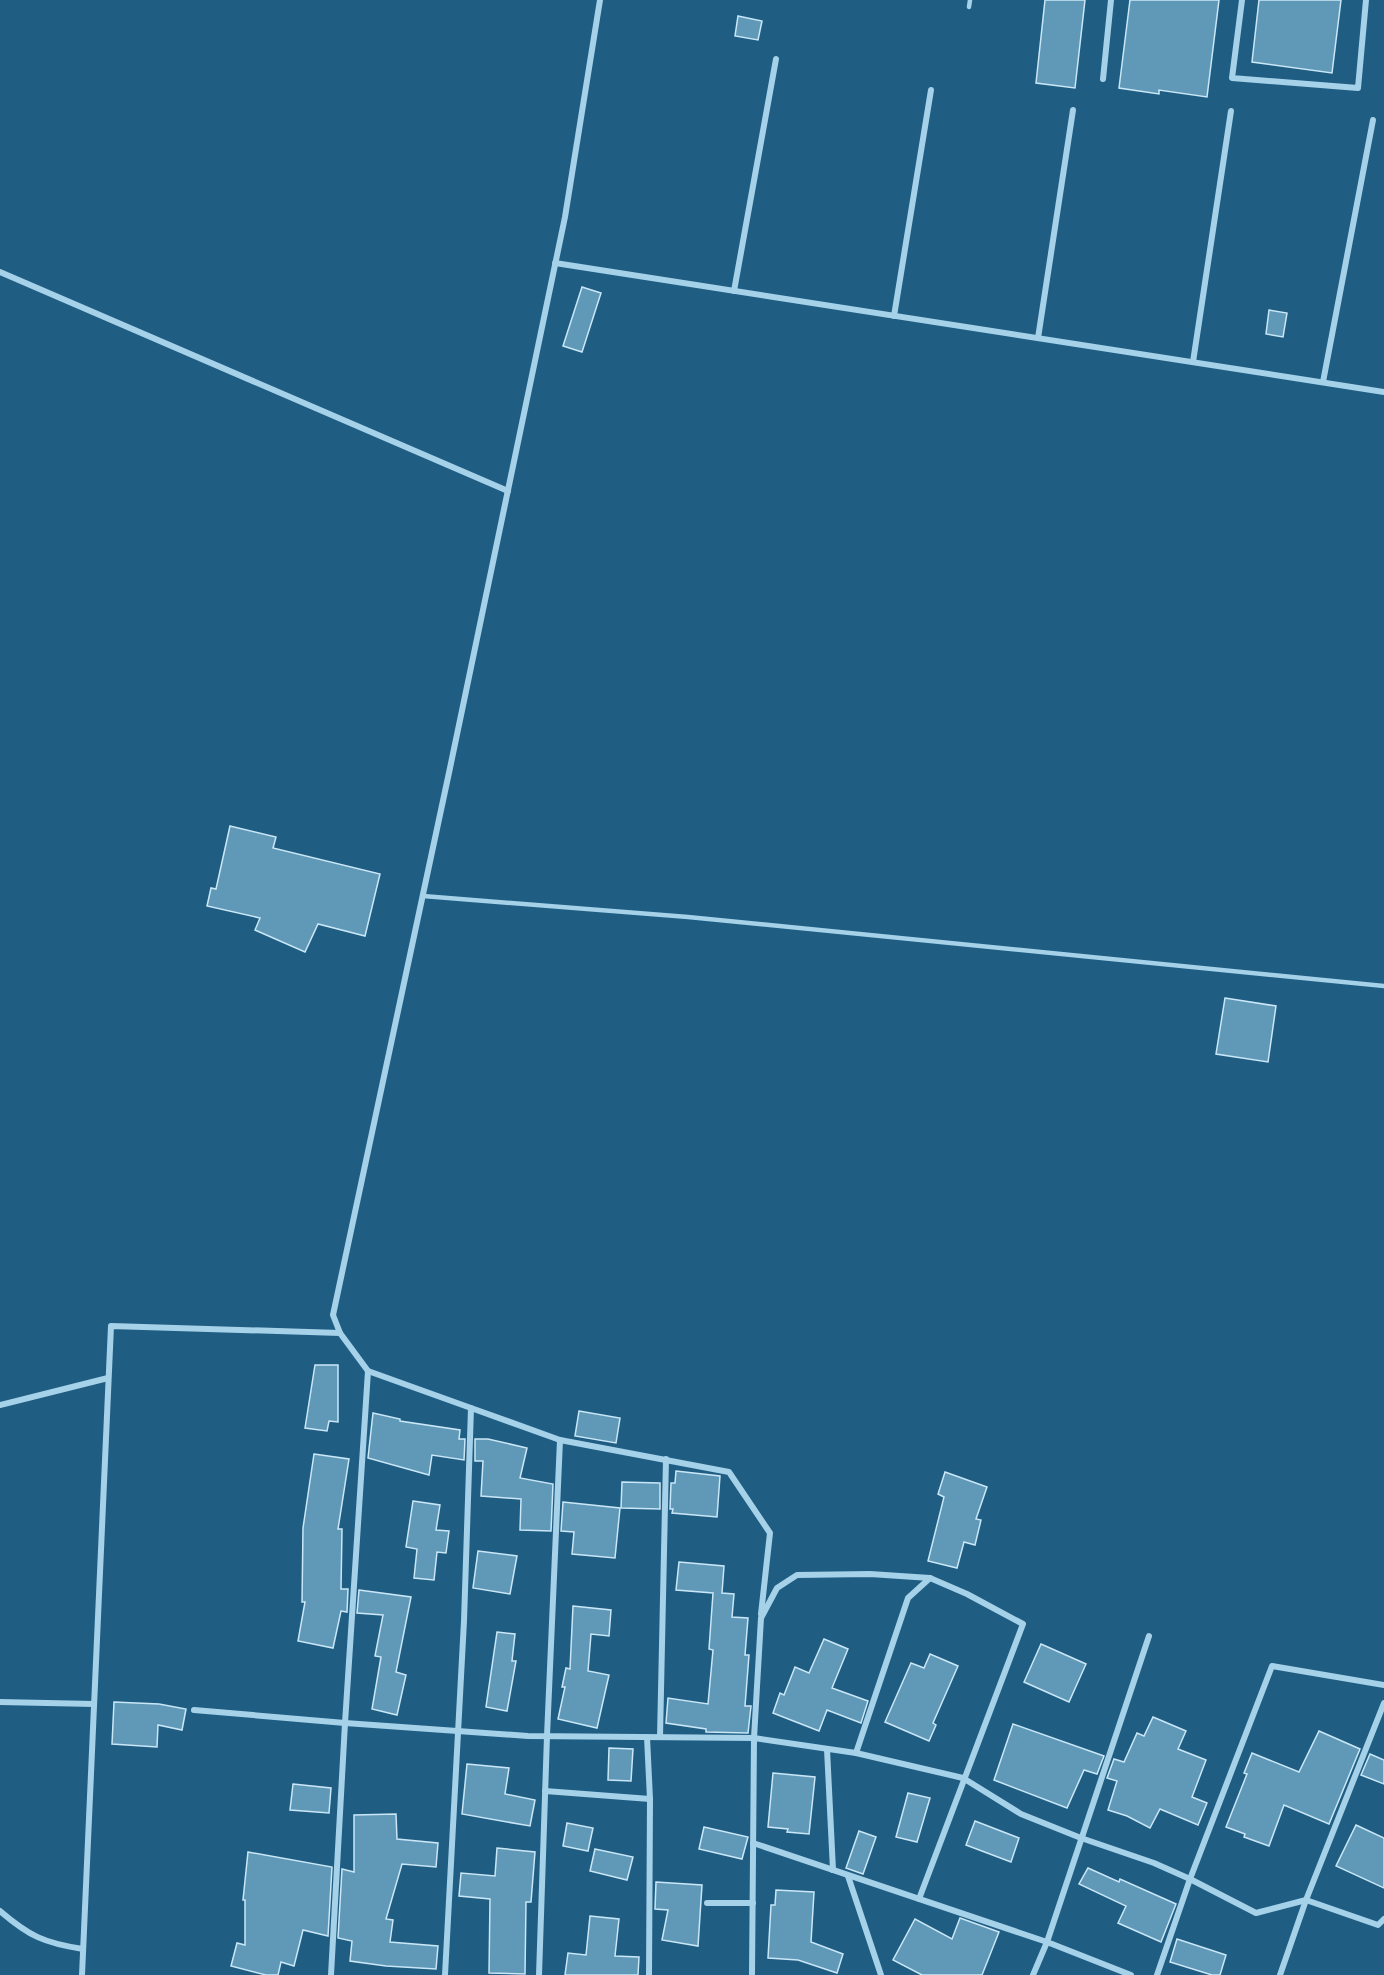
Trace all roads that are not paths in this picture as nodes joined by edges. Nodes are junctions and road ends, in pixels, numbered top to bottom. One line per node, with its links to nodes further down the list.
1 (600, 0): 13 (street)
2 (970, 0): 6 (lane)
3 (1111, 0): 8 (street)
4 (1242, 0): 5 (street)
5 (1366, 0)
6 (969, 7)
7 (776, 59): 15 (street)
8 (1103, 79)
9 (931, 90): 16 (street)
10 (1073, 110): 17 (street)
11 (1231, 111): 18 (street)
12 (1373, 120): 19 (street)
13 (555, 263): 15 (street); 21 (street)
14 (0, 273): 21 (street)
15 (734, 291): 16 (street)
16 (894, 316): 17 (street)
17 (1038, 338): 18 (street)
18 (1193, 362): 19 (street)
19 (1323, 382): 20 (street)
20 (1384, 392)
21 (508, 491): 22 (street)
22 (423, 896): 23 (lane); 24 (street)
23 (1384, 986)
24 (340, 1333): 25 (street); 26 (street)
25 (368, 1371): 28 (street); 39 (street)
26 (108, 1378): 27 (street); 37 (street)
27 (0, 1405)
28 (471, 1408): 29 (street); 40 (street)
29 (560, 1440): 30 (street); 41 (street)
30 (666, 1459): 32 (street); 43 (street)
31 (930, 1578): 32 (street); 46 (street); 47 (street)
32 (761, 1618): 44 (street)
33 (1149, 1636): 50 (street)
34 (1384, 1685): 54 (street)
35 (0, 1702): 37 (street)
36 (1384, 1703): 56 (street)
37 (94, 1704): 62 (street)
38 (194, 1710): 39 (street)
39 (345, 1723): 40 (street); 64 (street)
40 (458, 1731): 41 (street); 65 (street)
41 (547, 1736): 42 (street); 48 (street)
42 (647, 1737): 43 (street); 49 (street)
43 (660, 1737): 44 (street)
44 (754, 1738): 45 (street); 51 (street)
45 (827, 1749): 46 (street); 52 (street)
46 (856, 1753): 47 (street)
47 (963, 1778): 50 (street); 55 (street)
48 (545, 1791): 49 (street); 66 (street)
49 (650, 1799): 67 (street)
50 (1082, 1838): 54 (street); 61 (street)
51 (753, 1843): 52 (street); 58 (street)
52 (833, 1870): 53 (street)
53 (848, 1875): 55 (street); 69 (street)
54 (1190, 1878): 56 (street); 72 (street)
55 (919, 1899): 61 (street)
56 (1306, 1900): 60 (street); 73 (street)
57 (707, 1903): 58 (street)
58 (753, 1903): 68 (street)
59 (0, 1911): 62 (street)
60 (1384, 1919)
61 (1047, 1942): 70 (street); 71 (street)
62 (83, 1949): 63 (street)
63 (81, 1975)
64 (331, 1975)
65 (445, 1975)
66 (539, 1975)
67 (649, 1975)
68 (752, 1975)
69 (881, 1975)
70 (1033, 1975)
71 (1131, 1975)
72 (1157, 1975)
73 (1280, 1975)

